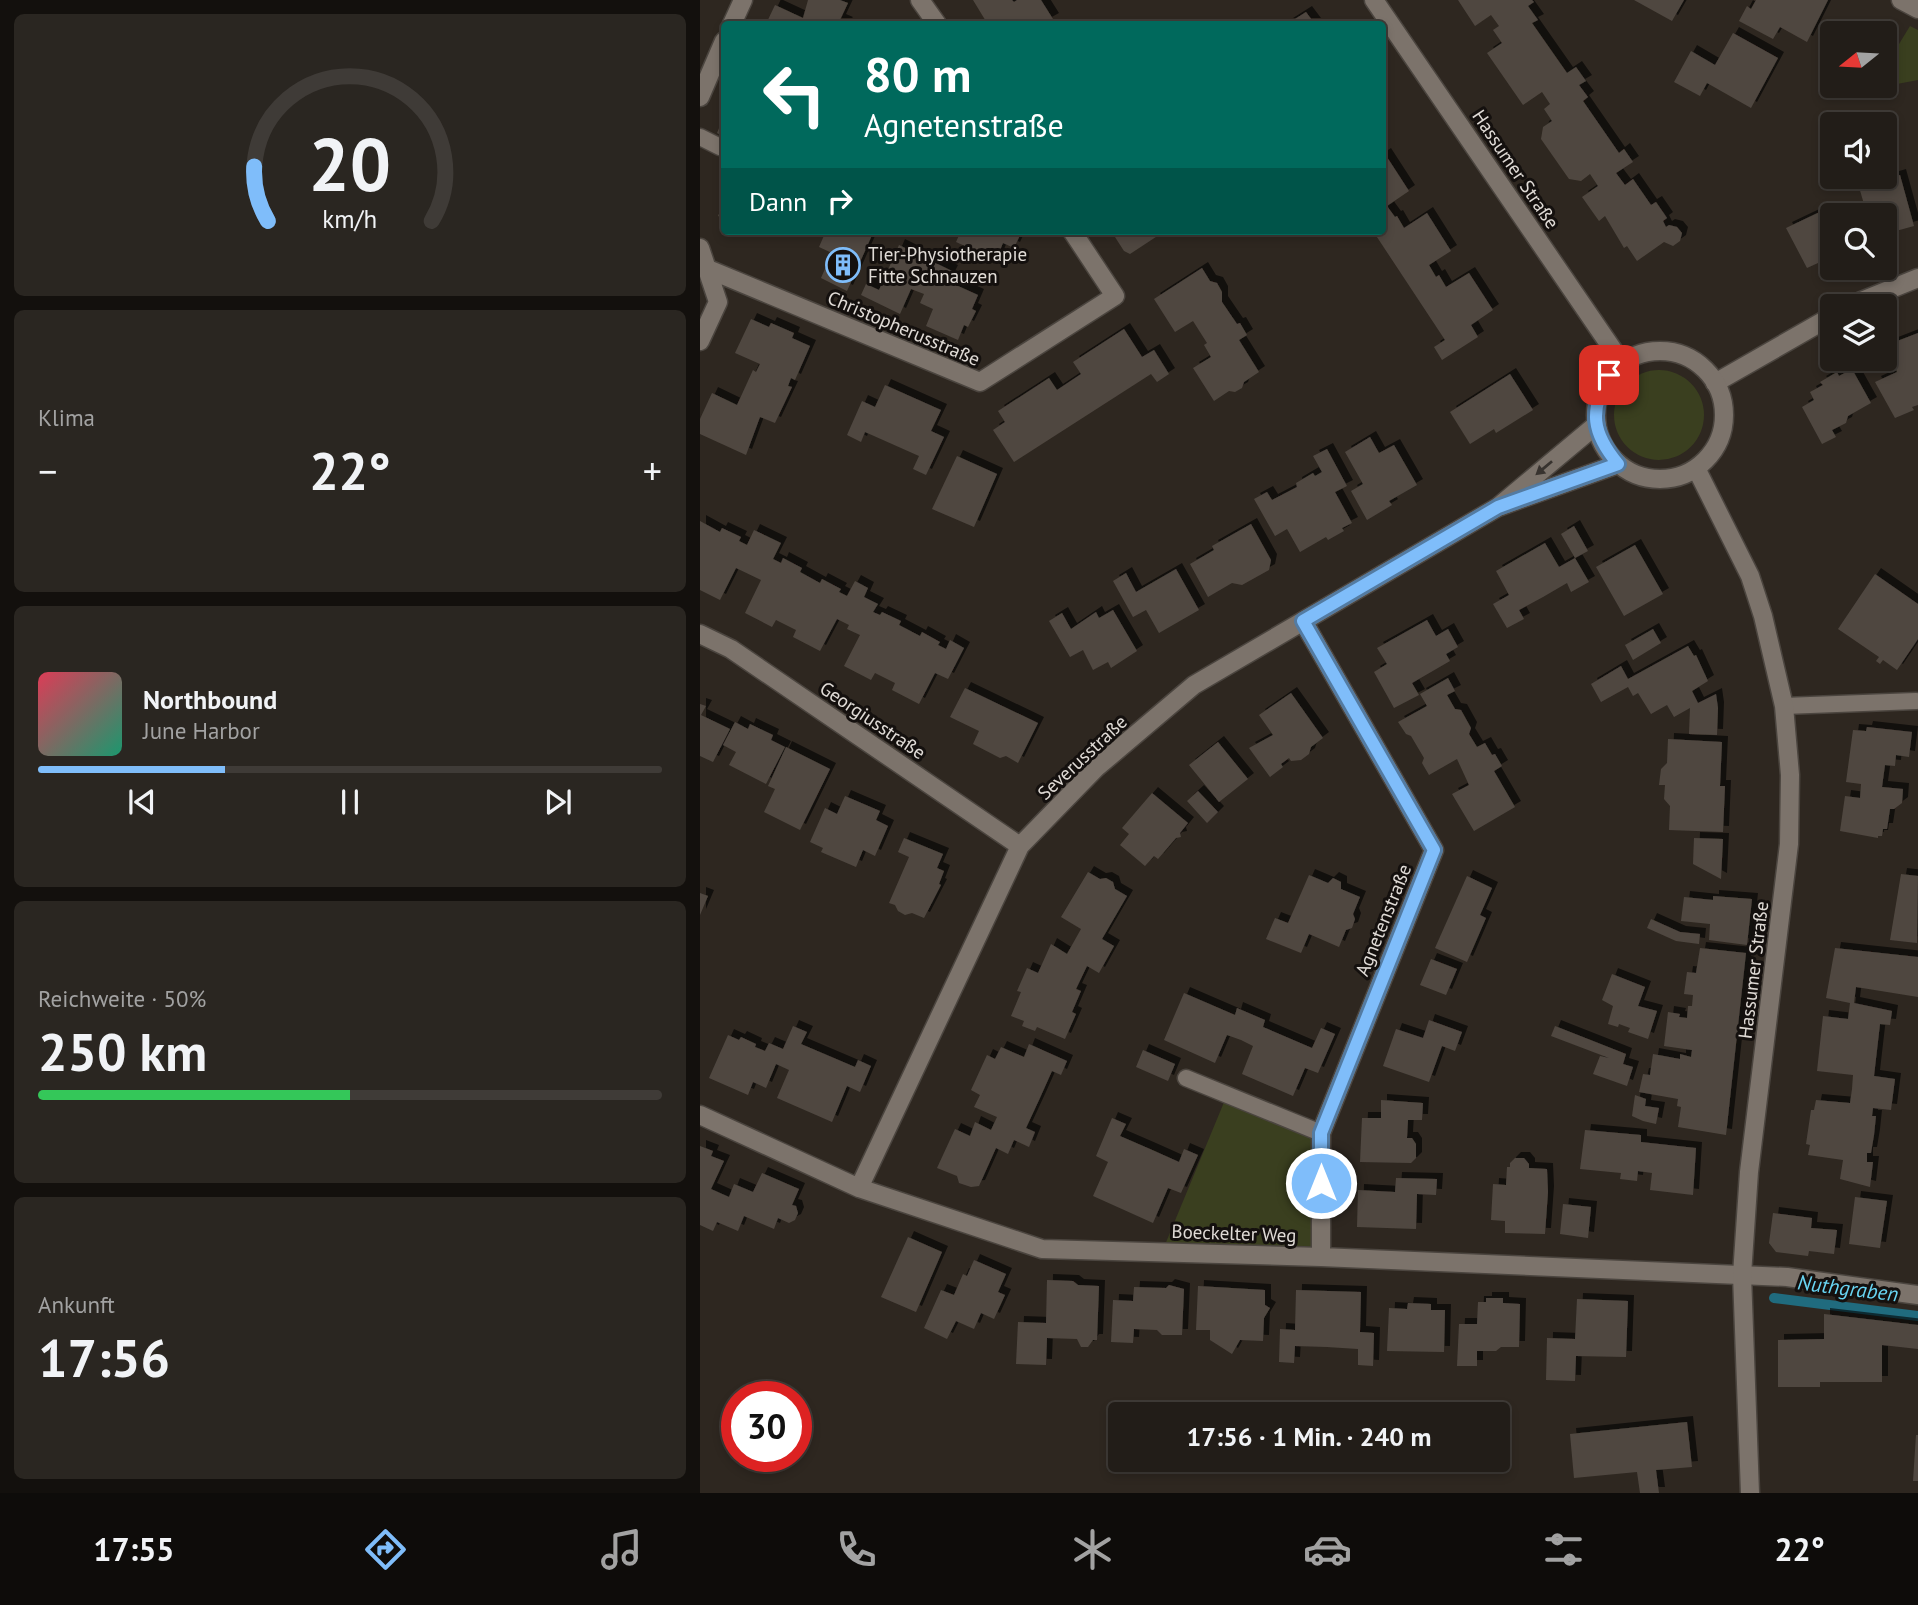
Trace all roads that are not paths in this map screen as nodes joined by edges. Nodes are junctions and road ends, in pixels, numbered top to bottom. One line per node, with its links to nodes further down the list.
1 (743, 0): 6 (street)
2 (920, 0): 7 (street)
3 (1374, 0): 19 (street, Hassumer Straße)
4 (1901, 0): 5 (street)
5 (1918, 9)
6 (733, 21)
7 (934, 21)
8 (721, 48): 9 (street)
9 (700, 97)
10 (700, 137): 11 (lane)
11 (720, 147)
12 (1075, 235): 14 (street, Christopherusstraße)
13 (700, 248): 14 (street)
14 (708, 269): 18 (street)
15 (1918, 278): 16 (street)
16 (1879, 294)
17 (1820, 323): 20 (street)
18 (700, 341)
19 (1622, 363): 20 (street); 21 (street)
20 (1715, 383): 23 (street)
21 (1597, 425): 22 (street); 24 (street, Severusstraße, one-way to 24)
22 (1618, 464): 23 (street); 24 (street, Severusstraße)
23 (1696, 468): 28 (street, Hassumer Straße)
24 (1498, 507): 25 (street, Severusstraße)
25 (1303, 621): 29 (street, Severusstraße); 32 (street, Agnetenstraße)
26 (700, 634): 29 (street, Georgiusstraße)
27 (1916, 701): 28 (lane)
28 (1784, 706): 35 (street, Hassumer Straße)
29 (1020, 846): 33 (street, Severusstraße)
30 (1186, 1078): 32 (lane)
31 (700, 1115): 33 (street, Boeckelter Weg)
32 (1321, 1133): 34 (street, Agnetenstraße)
33 (859, 1188): 34 (street, Boeckelter Weg)
34 (1321, 1257): 35 (street, Boeckelter Weg)
35 (1742, 1275): 36 (street, Boeckelter Weg); 37 (street, Hassumer Straße)
36 (1918, 1295)
37 (1750, 1493)

